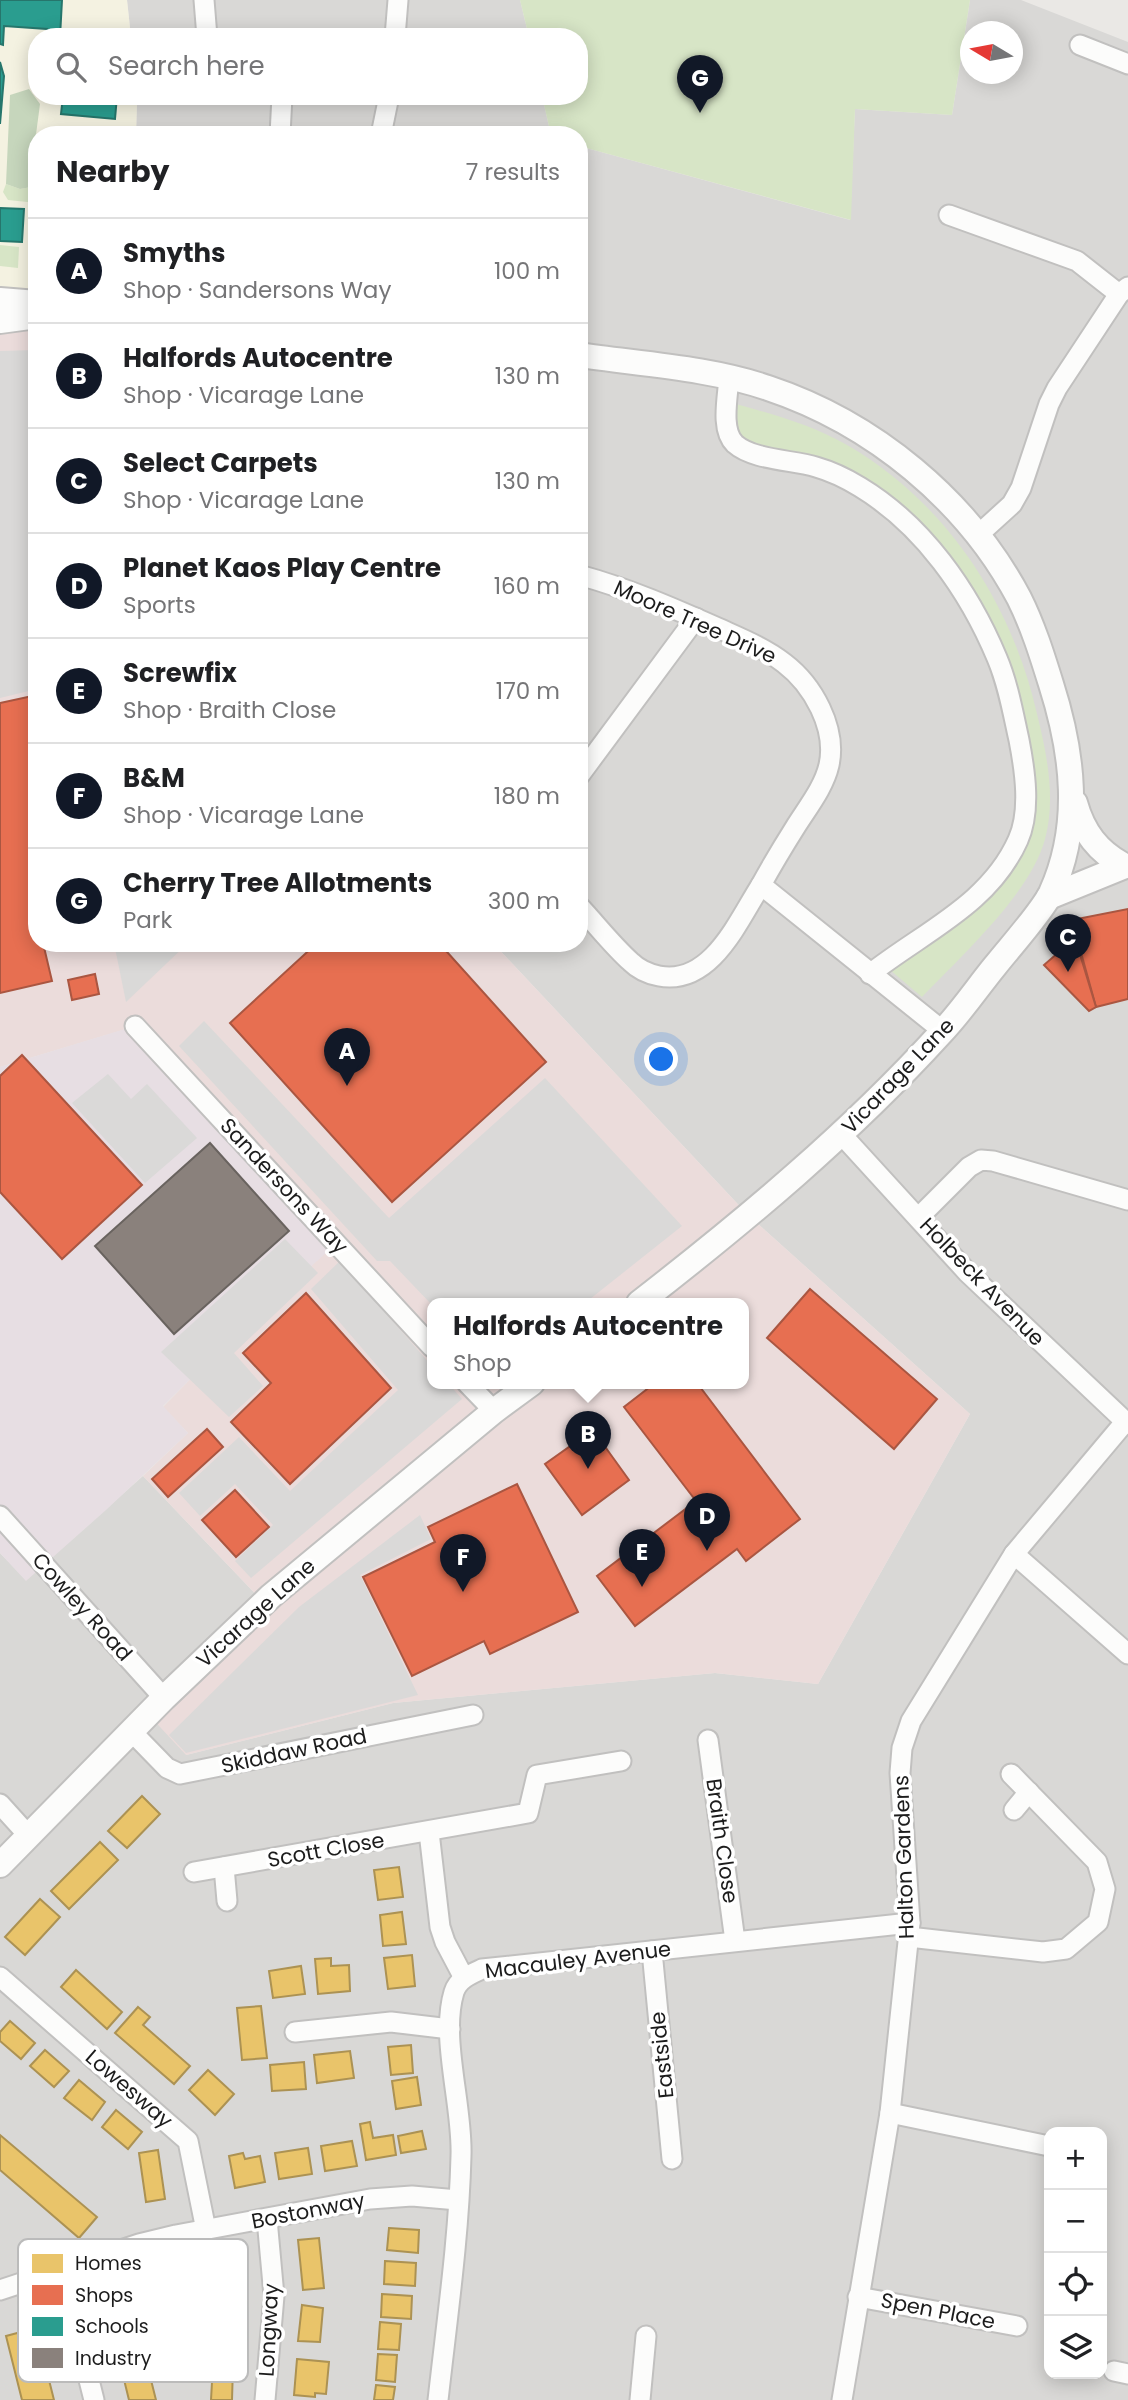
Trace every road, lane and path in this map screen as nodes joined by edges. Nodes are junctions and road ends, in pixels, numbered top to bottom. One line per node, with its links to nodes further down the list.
1 (204, 0): 3 (street)
2 (398, 0): 4 (street)
3 (206, 28)
4 (396, 28)
5 (1080, 45): 6 (street)
6 (1128, 64)
7 (282, 105): 9 (street)
8 (386, 105): 10 (street)
9 (280, 126)
10 (383, 126)
11 (949, 215): 12 (street)
12 (1124, 291): 19 (street)
13 (0, 300): 14 (street)
14 (28, 302)
15 (28, 317): 16 (street)
16 (0, 321)
17 (588, 356): 18 (street)
18 (729, 377): 19 (street); 29 (street)
19 (978, 535): 23 (street)
20 (588, 578): 21 (street, Moore Tree Drive)
21 (696, 618): 22 (street); 26 (street, Moore Tree Drive)
22 (588, 764)
23 (1072, 796): 24 (street, Vicarage Lane); 25 (street)
24 (1065, 855): 25 (street); 27 (street, Vicarage Lane)
25 (1127, 866): 27 (street)
26 (761, 885): 28 (street, Moore Tree Drive); 29 (street)
27 (1049, 897): 31 (street, Vicarage Lane)
28 (588, 916)
29 (870, 974): 31 (street)
30 (135, 1026): 36 (street, Sandersons Way)
31 (943, 1031): 32 (street, Vicarage Lane)
32 (842, 1135): 34 (street, Holbeck Avenue); 35 (street, Vicarage Lane)
33 (1128, 1200): 34 (street)
34 (919, 1217): 40 (street, Holbeck Avenue)
35 (645, 1298)
36 (427, 1342)
37 (473, 1389): 39 (street)
38 (524, 1389): 39 (street, Vicarage Lane)
39 (494, 1411): 44 (street, Vicarage Lane)
40 (1127, 1423): 42 (street, Halton Gardens)
41 (0, 1516): 44 (street, Cowley Road)
42 (1014, 1554): 43 (street); 59 (street, Halton Gardens)
43 (1128, 1654)
44 (164, 1698): 46 (street, Vicarage Lane)
45 (472, 1715): 46 (street, Skiddaw Road)
46 (131, 1731): 54 (street, Vicarage Lane)
47 (709, 1740): 60 (street, Braith Close)
48 (621, 1761): 53 (street, Scott Close)
49 (1011, 1774): 50 (street, Macauley Avenue)
50 (1029, 1792): 52 (street); 59 (street, Macauley Avenue)
51 (0, 1804): 54 (street)
52 (1014, 1810)
53 (429, 1832): 56 (street, Scott Close); 63 (street)
54 (28, 1835): 55 (street, Vicarage Lane)
55 (0, 1865)
56 (223, 1867): 57 (street, Scott Close); 58 (street)
57 (194, 1872)
58 (227, 1901)
59 (909, 1930): 60 (street, Macauley Avenue); 66 (street, Halton Gardens)
60 (735, 1941): 61 (street, Macauley Avenue)
61 (652, 1951): 63 (street, Macauley Avenue); 68 (street, Eastside)
62 (0, 1977): 71 (street, Lowesway)
63 (464, 1978): 64 (street, Macauley Avenue)
64 (450, 2029): 65 (street); 69 (street, Macauley Avenue)
65 (295, 2032)
66 (890, 2113): 67 (street); 75 (street, Halton Gardens)
67 (1044, 2145)
68 (672, 2159)
69 (458, 2200): 70 (street, Bostonway); 81 (street, Macauley Avenue)
70 (267, 2219): 71 (street, Bostonway); 80 (street, Longway)
71 (206, 2230): 72 (street, Bostonway)
72 (163, 2239)
73 (18, 2284): 74 (street, Bostonway)
74 (0, 2290)
75 (858, 2297): 76 (street, Spen Place); 83 (street, Halton Gardens)
76 (1017, 2326)
77 (646, 2336): 82 (street)
78 (90, 2382): 79 (street)
79 (94, 2400)
80 (265, 2400)
81 (438, 2400)
82 (640, 2400)
83 (842, 2400)

